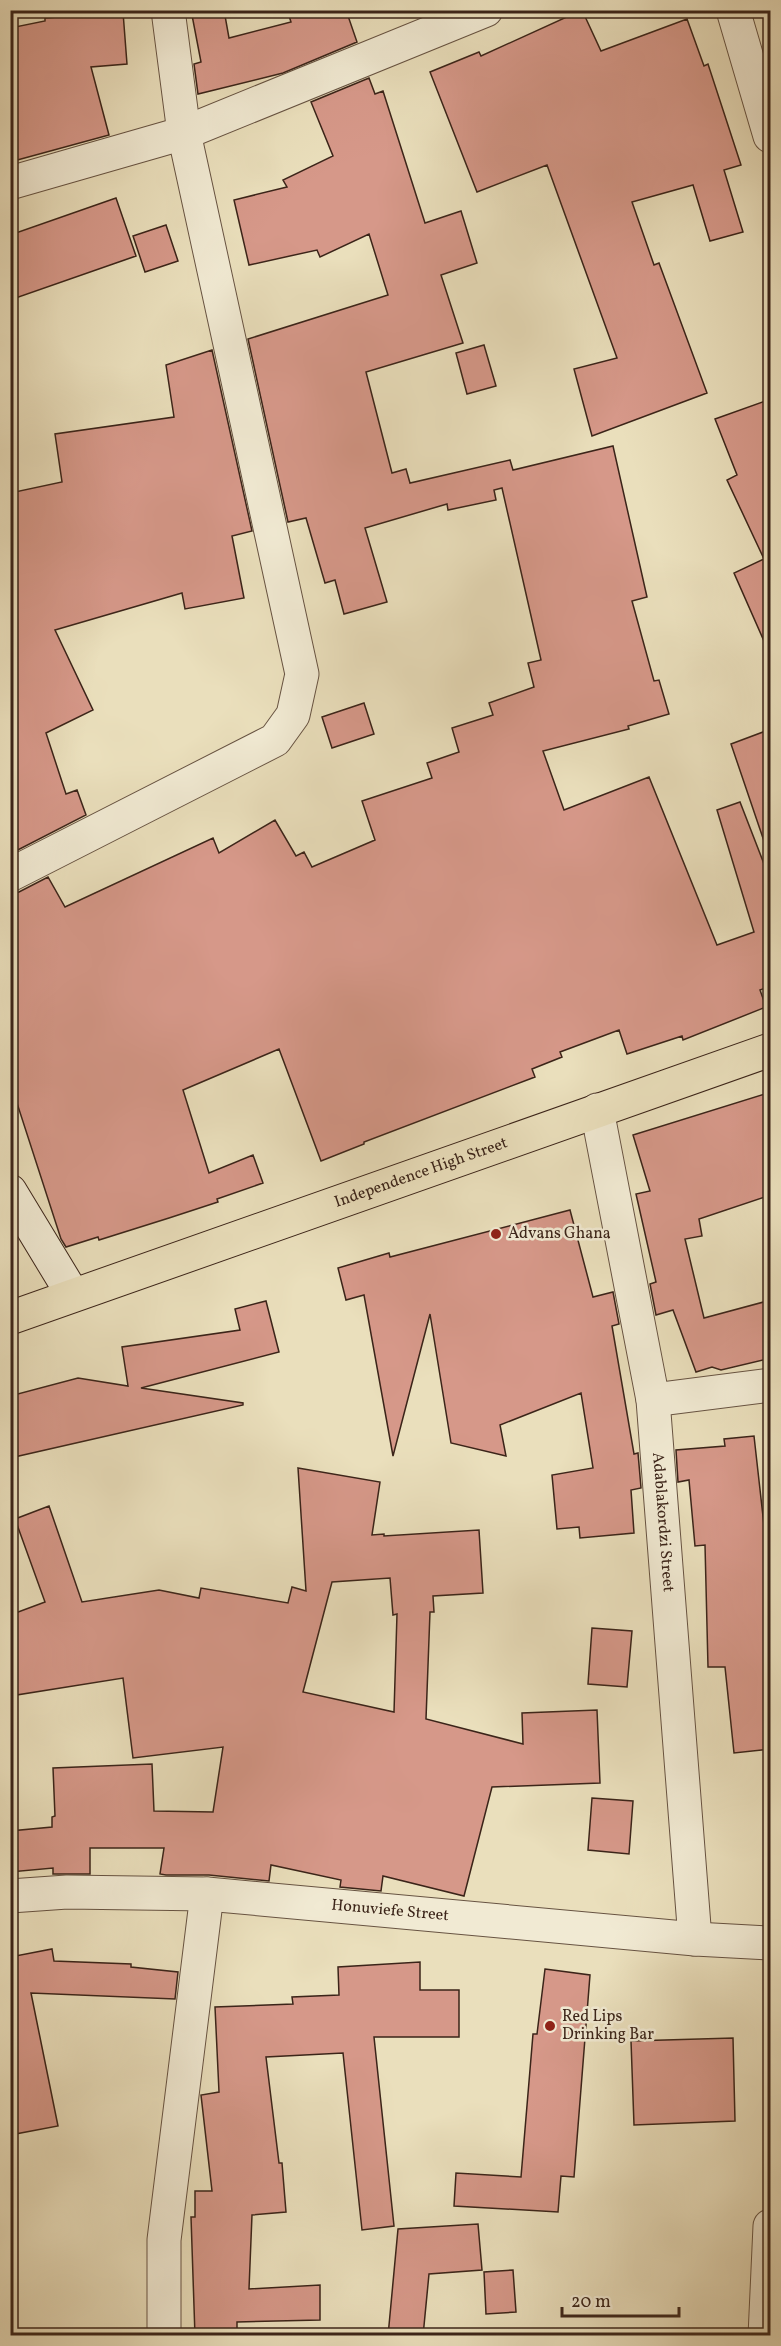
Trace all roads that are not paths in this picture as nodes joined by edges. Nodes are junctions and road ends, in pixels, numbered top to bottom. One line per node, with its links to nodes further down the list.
1 (168, 10): 4 (street)
2 (486, 10): 4 (street)
3 (732, 10): 5 (street)
4 (184, 133): 6 (street); 7 (street)
5 (771, 136)
6 (10, 183)
7 (10, 875)
8 (771, 1050): 9 (main road, Independence High Street)
9 (597, 1110): 11 (main road, Independence High Street); 14 (street, Adablakordzi Street)
10 (10, 1191): 11 (street)
11 (74, 1295): 12 (main road, Independence High Street)
12 (10, 1318)
13 (771, 1385): 14 (street)
14 (653, 1400): 17 (street, Adablakordzi Street)
15 (207, 1894): 16 (street, Honuviefe Street); 17 (street, Honuviefe Street); 20 (street)
16 (10, 1896)
17 (695, 1939): 18 (street, Honuviefe Street)
18 (771, 1943)
19 (771, 2226): 21 (street)
20 (164, 2336)
21 (765, 2336)

